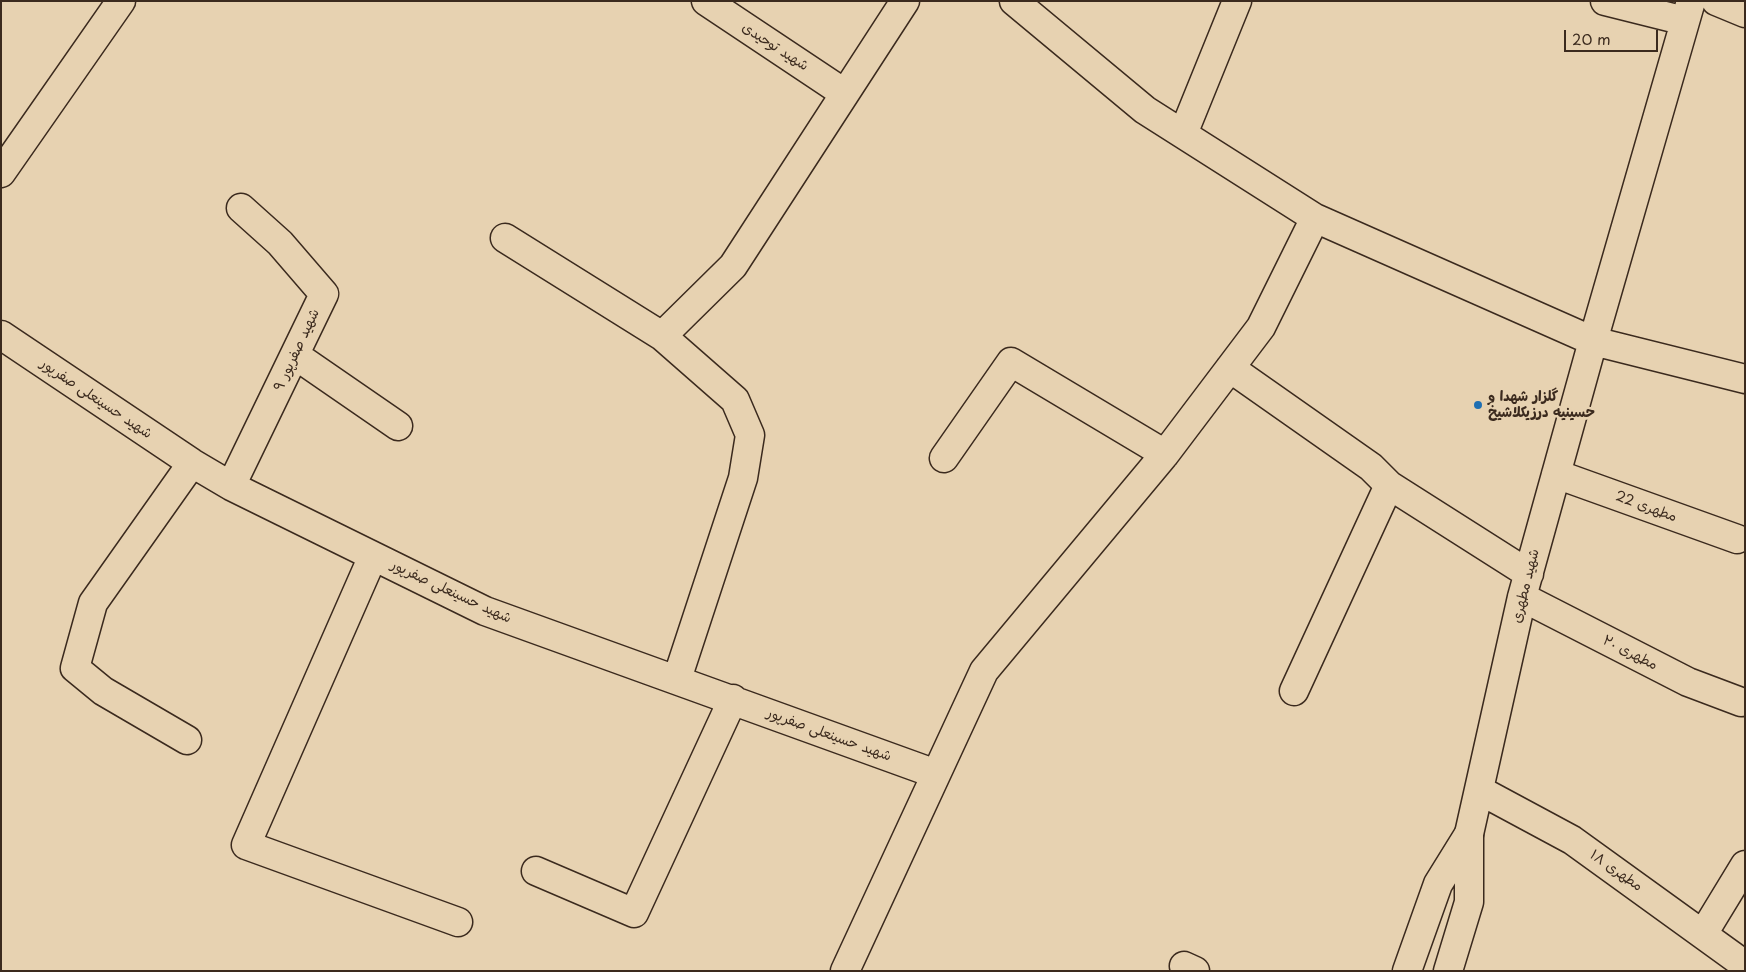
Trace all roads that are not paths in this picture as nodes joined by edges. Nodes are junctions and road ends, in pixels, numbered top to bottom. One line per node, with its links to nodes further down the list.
1 (122, 1): 12 (street)
2 (706, 1): 10 (street, شهید توحیدی)
3 (905, 1): 10 (street)
4 (1014, 1): 11 (street)
5 (1237, 1): 11 (street)
6 (1605, 1): 8 (street)
7 (1716, 1): 9 (street)
8 (1688, 11): 18 (street, شهید مطهری)
9 (1745, 13)
10 (844, 93): 17 (street)
11 (1183, 134): 14 (street)
12 (1, 173)
13 (241, 208): 19 (street, شهید صفرپور ۹)
14 (1315, 218): 18 (street); 20 (street)
15 (505, 238): 17 (street)
16 (1, 336): 25 (street, شهید حسینعلی صفرپور)
17 (662, 336): 32 (street)
18 (1593, 341): 21 (street); 26 (street, شهید مطهری)
19 (295, 355): 22 (street); 28 (street, شهید صفرپور ۹)
20 (1230, 368): 23 (street); 27 (street, مطهری ۲۰)
21 (1745, 378)
22 (398, 426)
23 (1165, 454): 24 (street); 37 (street)
24 (944, 458)
25 (192, 463): 28 (street, شهید حسینعلی صفرپور); 36 (street)
26 (1556, 474): 29 (street, مطهری 22); 31 (street, شهید مطهری)
27 (1390, 485): 31 (street, مطهری ۲۰); 33 (street)
28 (231, 486): 30 (street, شهید حسینعلی صفرپور)
29 (1737, 539)
30 (373, 556): 32 (street, شهید حسینعلی صفرپور); 42 (street)
31 (1526, 586): 35 (street, مطهری ۲۰); 38 (street, شهید مطهری)
32 (677, 679): 34 (street, شهید حسینعلی صفرپور)
33 (1294, 691)
34 (733, 699): 37 (street, شهید حسینعلی صفرپور); 41 (street)
35 (1740, 702)
36 (187, 740)
37 (936, 774): 45 (street)
38 (1478, 790): 39 (street, شهید مطهری); 43 (street, مطهری ۱۸)
39 (1469, 834): 46 (street, شهید مطهری); 47 (street, شهید مطهری)
40 (1745, 865): 43 (street)
41 (536, 871)
42 (458, 922)
43 (1703, 934): 44 (street, مطهری ۱۸)
44 (1745, 965)
45 (845, 971)
46 (1407, 971)
47 (1448, 971)

